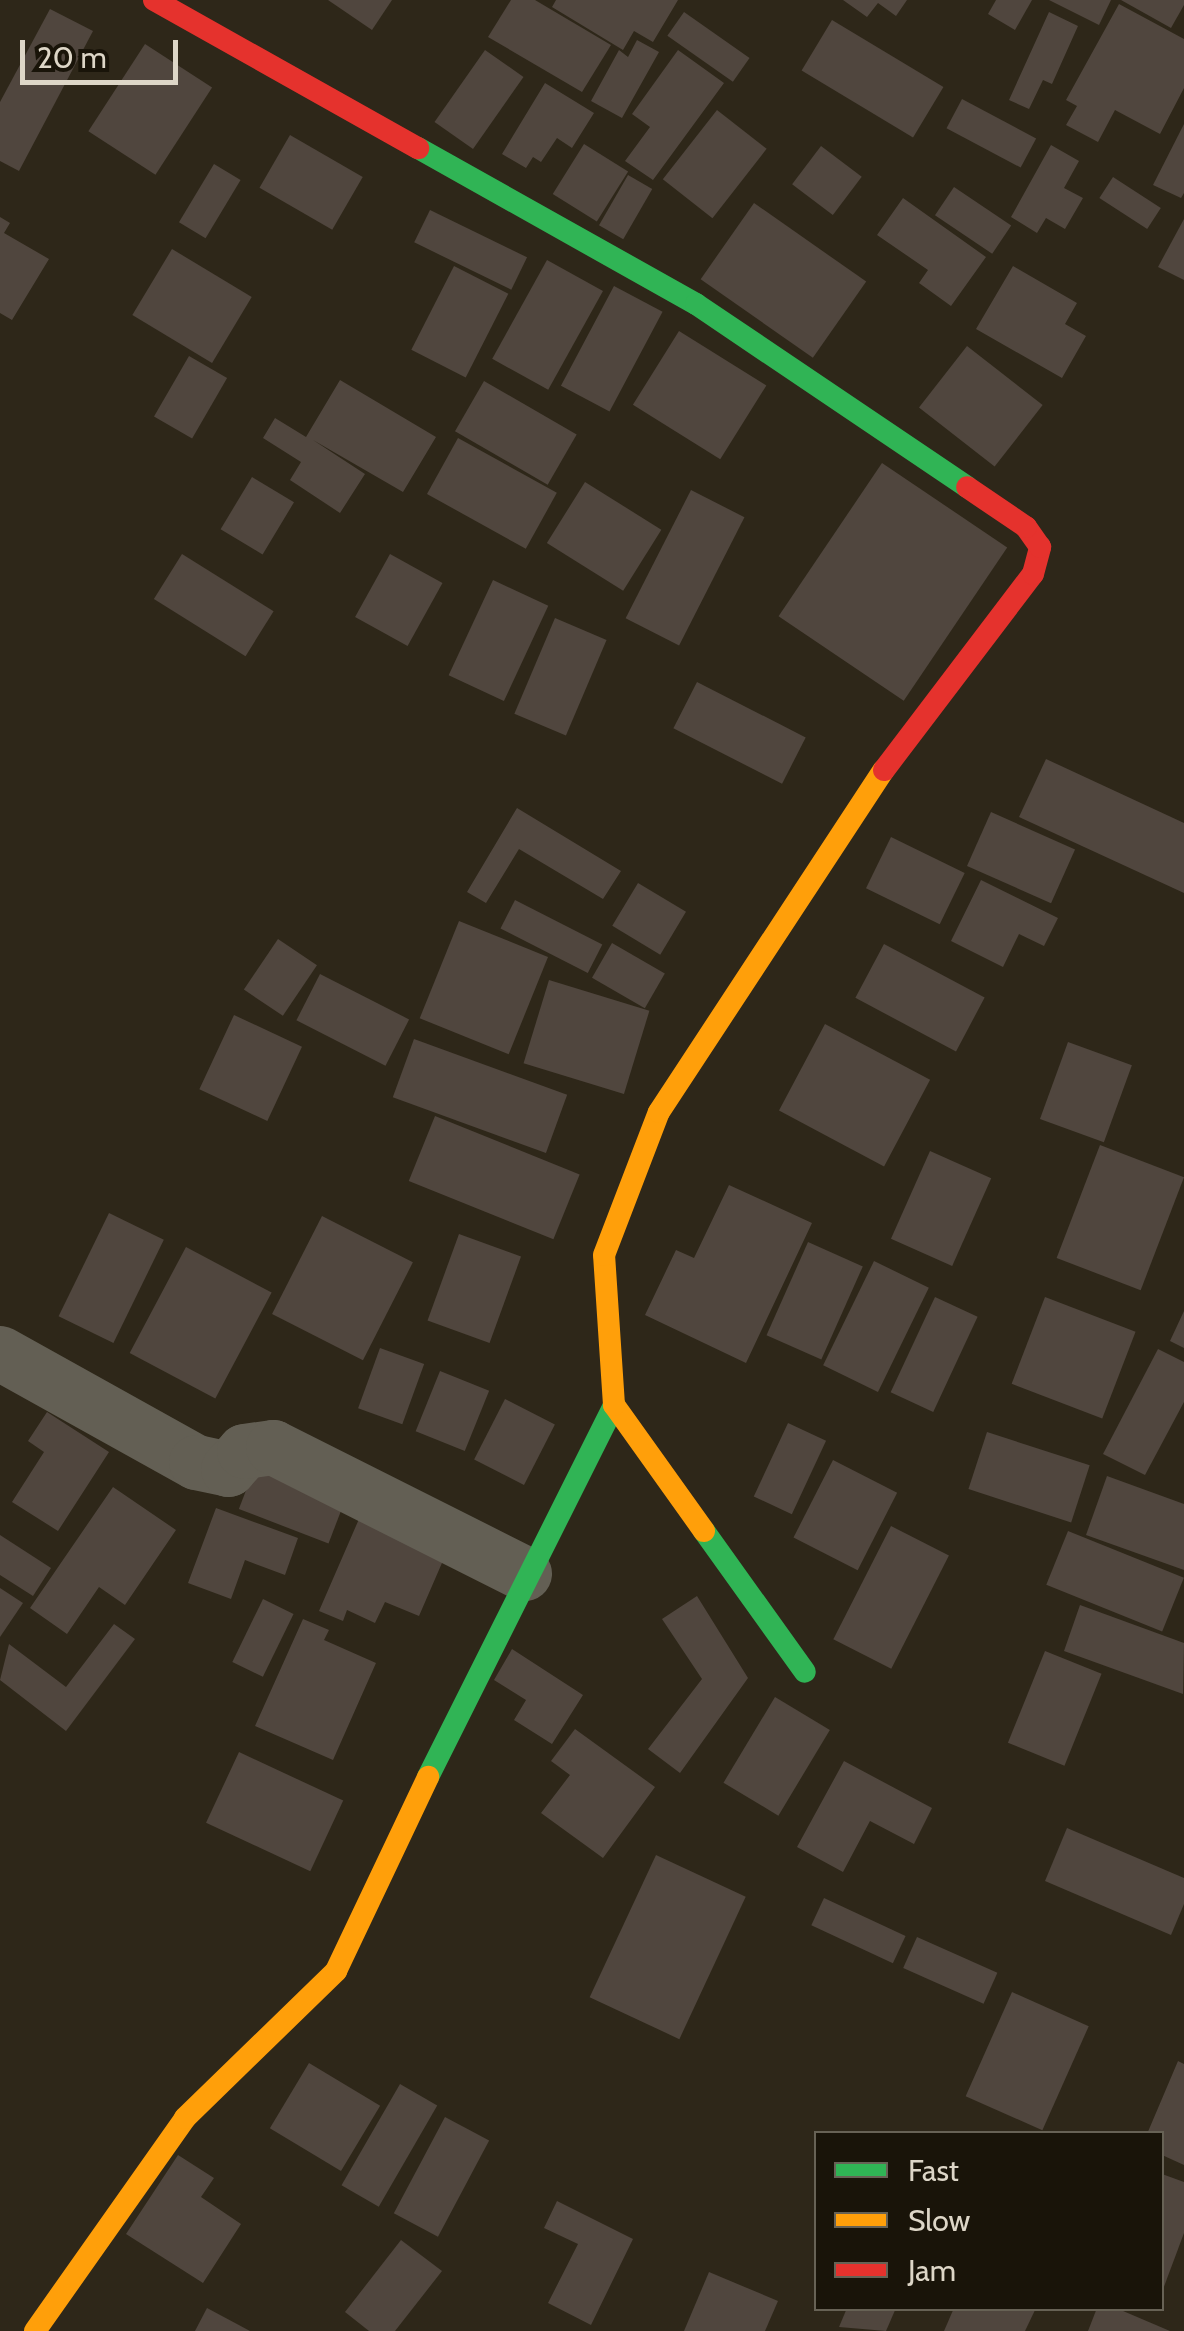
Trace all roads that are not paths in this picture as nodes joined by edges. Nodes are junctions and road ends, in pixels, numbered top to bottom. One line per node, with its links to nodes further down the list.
1 (154, 0): 3 (street)
2 (0, 1352): 4 (street)
3 (614, 1405): 4 (street); 5 (street)
4 (524, 1574): 6 (street)
5 (804, 1672)
6 (34, 2331)

